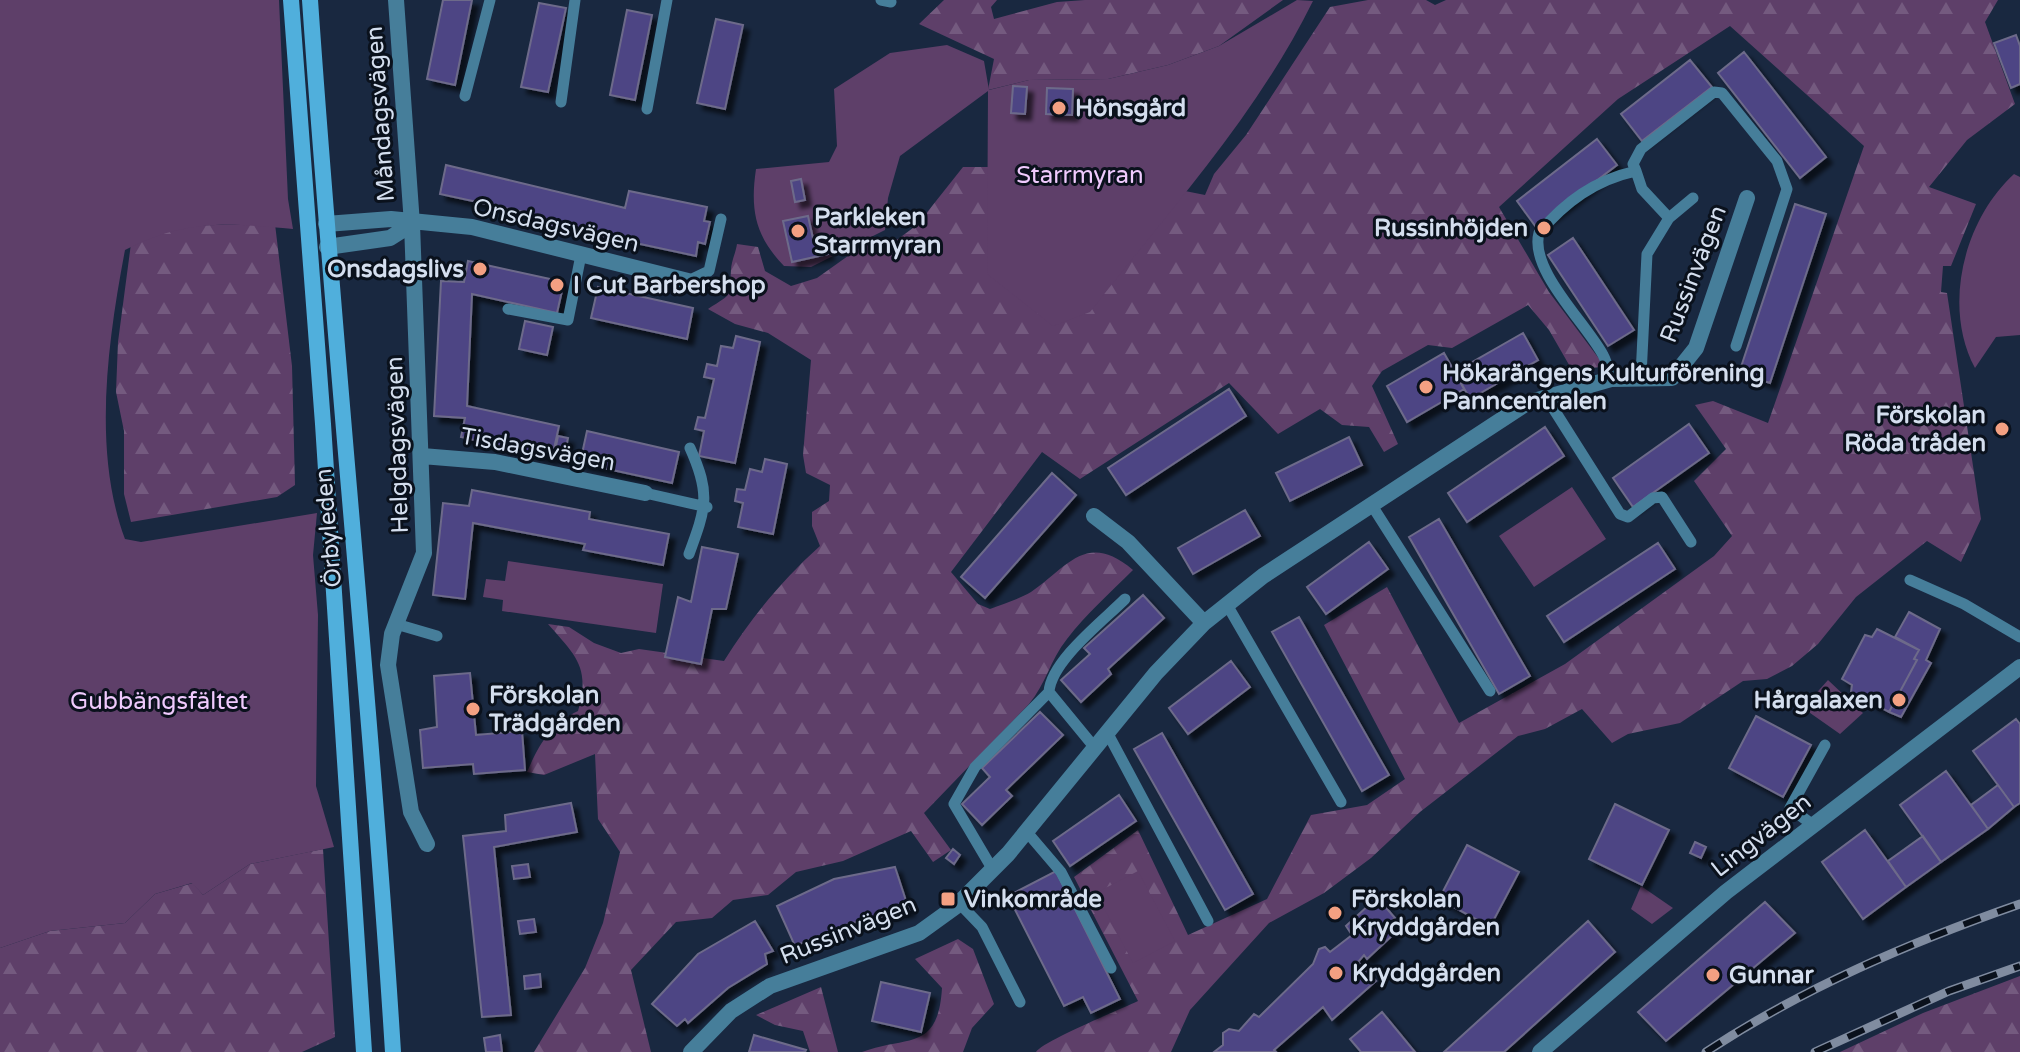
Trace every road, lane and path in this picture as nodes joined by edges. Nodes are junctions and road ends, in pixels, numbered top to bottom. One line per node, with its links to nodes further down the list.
1 (291, 0): 55 (main road, Örbyleden)
2 (310, 0): 15 (main road, Örbyleden)
3 (396, 0): 16 (street, Måndagsvägen)
4 (490, 0): 7 (lane)
5 (575, 0): 8 (lane)
6 (667, 0): 9 (lane)
7 (465, 96)
8 (561, 102)
9 (647, 109)
10 (1636, 171): 13 (lane); 21 (lane); 23 (lane)
11 (1693, 198): 13 (lane)
12 (1747, 198): 22 (street, Russinvägen)
13 (1669, 218): 22 (lane)
14 (721, 219): 19 (lane)
15 (326, 224): 16 (street, Onsdagsvägen); 17 (main road, Örbyleden)
16 (412, 224): 17 (street, Onsdagsvägen); 18 (street, Onsdagsvägen); 26 (street, Helgdagsvägen)
17 (327, 247): 56 (main road, Örbyleden)
18 (581, 255): 19 (street, Onsdagsvägen); 20 (lane)
19 (688, 281)
20 (508, 309)
21 (1736, 346)
22 (1641, 376): 23 (street, Russinvägen)
23 (1611, 379): 24 (street, Russinvägen)
24 (1546, 397): 28 (street, Russinvägen); 31 (lane)
25 (690, 448): 29 (lane)
26 (422, 456): 27 (street, Tisdagsvägen); 37 (street, Helgdagsvägen)
27 (645, 493): 29 (lane)
28 (1371, 504): 35 (street, Russinvägen); 41 (lane)
29 (707, 507): 32 (lane)
30 (1094, 516): 36 (street)
31 (1691, 542)
32 (689, 554)
33 (1910, 580): 39 (lane)
34 (1125, 599): 42 (lane)
35 (1226, 603): 36 (street, Russinvägen); 46 (lane)
36 (1204, 623): 43 (street, Russinvägen)
37 (396, 624): 38 (lane); 49 (street, Helgdagsvägen)
38 (437, 636)
39 (2020, 637)
40 (2020, 667): 47 (street, Lingvägen)
41 (1490, 691)
42 (1049, 692): 45 (lane); 50 (lane)
43 (1107, 732): 45 (street, Russinvägen); 52 (lane)
44 (1825, 745): 47 (lane)
45 (1095, 748): 48 (street, Russinvägen)
46 (1341, 802)
47 (1813, 825): 58 (street, Lingvägen)
48 (1026, 831): 50 (street, Russinvägen); 53 (lane)
49 (427, 844)
50 (993, 870): 51 (street, Russinvägen)
51 (959, 903): 54 (lane); 57 (street, Russinvägen)
52 (1208, 921)
53 (1111, 968)
54 (1020, 1002)
55 (364, 1052)
56 (393, 1052)
57 (691, 1052)
58 (1540, 1052)

